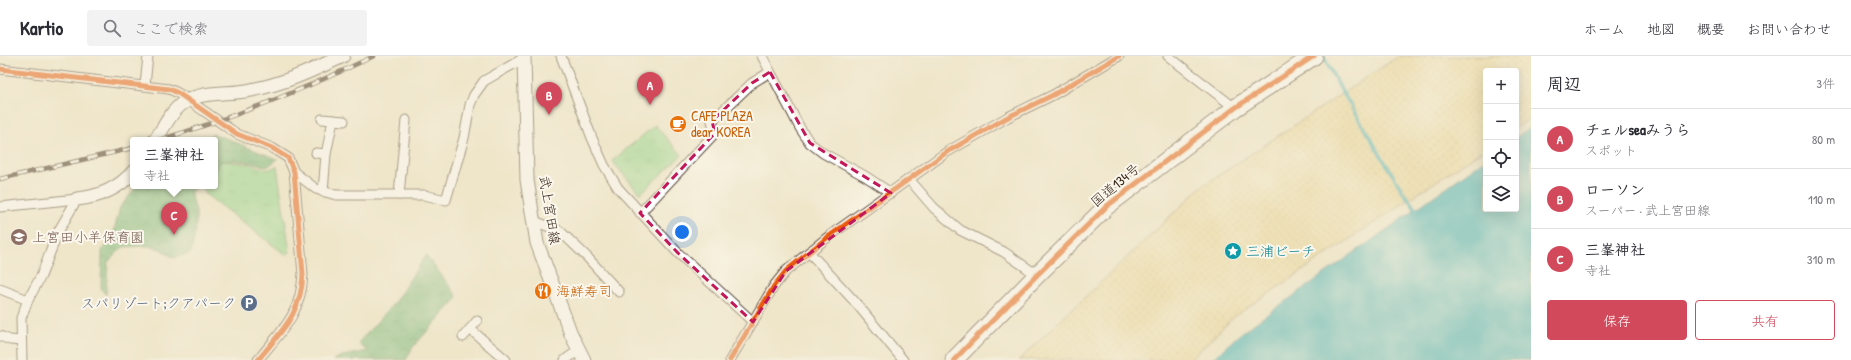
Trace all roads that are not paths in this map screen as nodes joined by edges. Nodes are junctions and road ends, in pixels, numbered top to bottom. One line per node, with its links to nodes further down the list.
1 (148, 56): 11 (street)
2 (343, 56): 12 (main road)
3 (561, 56): 29 (street)
4 (762, 56): 10 (street)
5 (1119, 56): 23 (street)
6 (1168, 56): 13 (street)
7 (524, 57): 26 (street); 30 (main road, 武上宮田線)
8 (1313, 57): 13 (highway, 国道134号)
9 (0, 69): 11 (street)
10 (770, 72): 25 (street); 29 (street)
11 (145, 85): 12 (street)
12 (188, 100): 18 (main road); 21 (street)
13 (1234, 108): 32 (highway, 国道134号)
14 (322, 119): 15 (street)
15 (333, 120): 17 (street); 20 (street)
16 (406, 120): 26 (street)
17 (344, 121)
18 (157, 137)
19 (316, 153): 20 (street)
20 (326, 154): 24 (street)
21 (294, 172): 24 (street); 44 (street)
22 (130, 175): 27 (main road)
23 (909, 179): 25 (street); 32 (street)
24 (323, 192): 26 (street)
25 (891, 193): 31 (street)
26 (398, 195)
27 (77, 200): 28 (street); 35 (street)
28 (0, 207)
29 (640, 213): 37 (street)
30 (534, 221): 34 (street); 42 (main road, 武上宮田線)
31 (809, 252): 37 (street); 48 (street)
32 (1036, 275): 49 (highway, 国道134号)
33 (0, 289): 35 (street)
34 (619, 292)
35 (28, 300): 41 (street)
36 (477, 320): 38 (street)
37 (753, 322): 47 (street)
38 (470, 328): 40 (street); 45 (street)
39 (0, 336): 41 (street)
40 (463, 337)
41 (21, 341): 43 (street)
42 (582, 355): 46 (street)
43 (20, 358)
44 (258, 360)
45 (506, 360)
46 (565, 360)
47 (730, 360)
48 (903, 360)
49 (954, 360)

